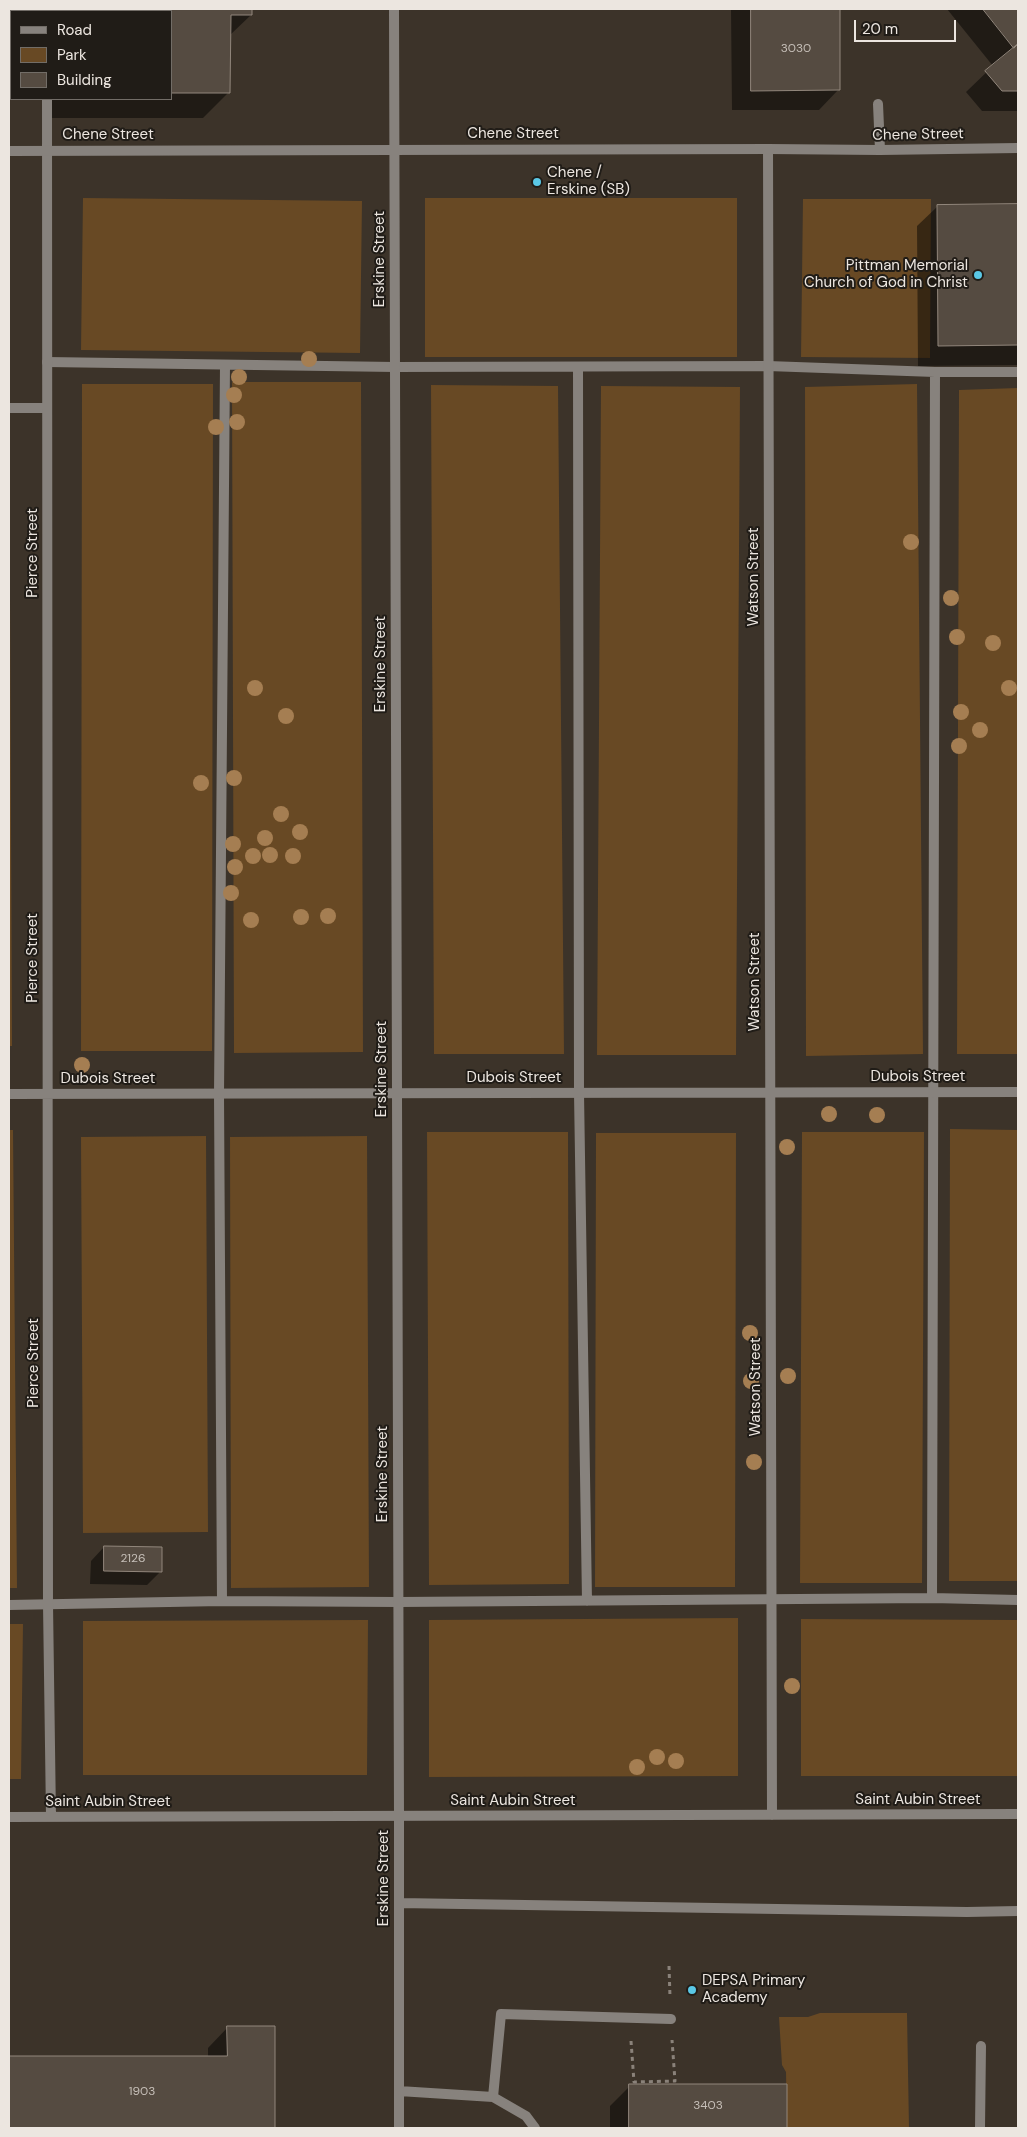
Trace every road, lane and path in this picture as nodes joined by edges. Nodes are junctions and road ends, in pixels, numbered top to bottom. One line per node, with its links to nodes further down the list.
1 (394, 9): 6 (street, Erskine Street)
2 (47, 100): 9 (street, Pierce Street)
3 (878, 104): 7 (street)
4 (768, 148): 6 (street, Chene Street); 7 (street, Chene Street); 13 (street, Watson Street)
5 (1018, 148): 7 (street, Chene Street)
6 (394, 149): 9 (street, Chene Street); 12 (street, Erskine Street)
7 (880, 150)
8 (9, 151): 9 (street, Chene Street)
9 (47, 151): 10 (street, Pierce Street)
10 (47, 362): 11 (street); 18 (street, Pierce Street)
11 (225, 364): 12 (street); 26 (street)
12 (395, 366): 14 (street); 21 (street, Erskine Street)
13 (768, 366): 14 (street); 15 (street); 23 (street, Watson Street)
14 (578, 367): 22 (street)
15 (935, 372): 16 (street); 19 (street)
16 (1018, 372)
17 (9, 408): 18 (street)
18 (47, 408): 25 (street, Pierce Street)
19 (932, 1092): 20 (street, Dubois Street); 23 (street, Dubois Street); 27 (street)
20 (1018, 1092)
21 (397, 1093): 22 (street, Dubois Street); 26 (street, Dubois Street); 32 (street, Erskine Street)
22 (579, 1093): 23 (street, Dubois Street); 29 (street)
23 (770, 1093): 28 (street, Watson Street)
24 (9, 1094): 25 (street, Dubois Street)
25 (49, 1094): 26 (street, Dubois Street); 33 (street, Pierce Street)
26 (218, 1094): 31 (street)
27 (932, 1598): 28 (street); 30 (street)
28 (772, 1599): 29 (street); 36 (street, Watson Street)
29 (587, 1600): 32 (street)
30 (1018, 1600)
31 (222, 1601): 32 (street); 33 (street)
32 (399, 1602): 37 (street, Erskine Street)
33 (48, 1604): 34 (street); 39 (street, Pierce Street)
34 (9, 1605)
35 (1018, 1814): 36 (street, Saint Aubin Street)
36 (772, 1815): 37 (street, Saint Aubin Street)
37 (399, 1816): 39 (street, Saint Aubin Street); 40 (street, Erskine Street)
38 (9, 1817): 39 (street, Saint Aubin Street)
39 (51, 1817)
40 (399, 1903): 41 (street); 44 (street, Erskine Street)
41 (1018, 1911)
42 (671, 2019): 45 (street)
43 (981, 2046): 48 (street)
44 (399, 2091): 45 (street); 46 (street, Erskine Street)
45 (493, 2097): 47 (street)
46 (399, 2128)
47 (535, 2128)
48 (980, 2128)

